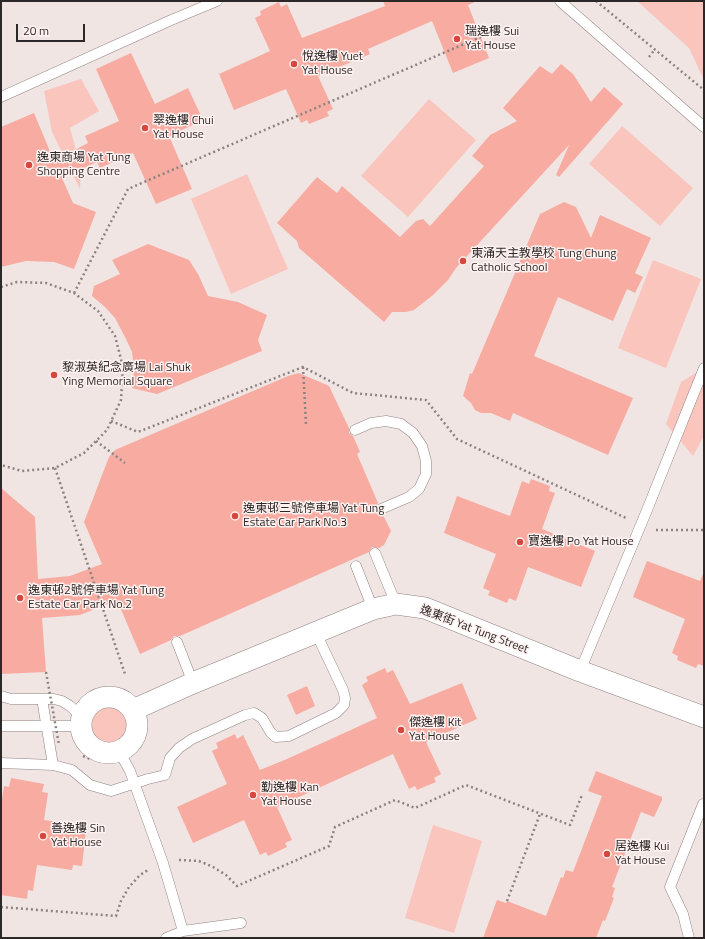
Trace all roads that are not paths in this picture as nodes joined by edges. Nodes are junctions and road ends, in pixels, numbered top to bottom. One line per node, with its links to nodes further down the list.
1 (217, 1): 3 (lane)
2 (560, 1): 4 (lane)
3 (1, 97)
4 (704, 127)
5 (704, 368): 14 (lane)
6 (355, 430): 7 (lane)
7 (381, 509)
8 (375, 554): 10 (lane)
9 (356, 566): 11 (lane)
10 (396, 604): 11 (street, 逸東街 Yat Tung Street); 14 (street, 逸東街 Yat Tung Street)
11 (373, 609): 12 (street, 逸東街 Yat Tung Street)
12 (316, 633): 15 (street, 逸東街 Yat Tung Street); 26 (lane)
13 (177, 642): 15 (lane)
14 (580, 671): 19 (street, 逸東街 Yat Tung Street)
15 (193, 683): 18 (street, 逸東街 Yat Tung Street)
16 (1, 696): 17 (lane)
17 (42, 699): 20 (lane); 22 (lane)
18 (133, 710): 20 (street); 23 (street)
19 (704, 717)
20 (82, 722): 22 (lane); 23 (street)
21 (1, 726): 22 (lane)
22 (43, 726): 25 (lane)
23 (119, 751): 26 (lane)
24 (1, 763): 25 (lane)
25 (53, 765): 26 (lane)
26 (135, 784): 29 (lane)
27 (703, 804): 31 (lane)
28 (241, 923): 29 (lane)
29 (183, 931): 30 (lane)
30 (166, 938)
31 (689, 938)

